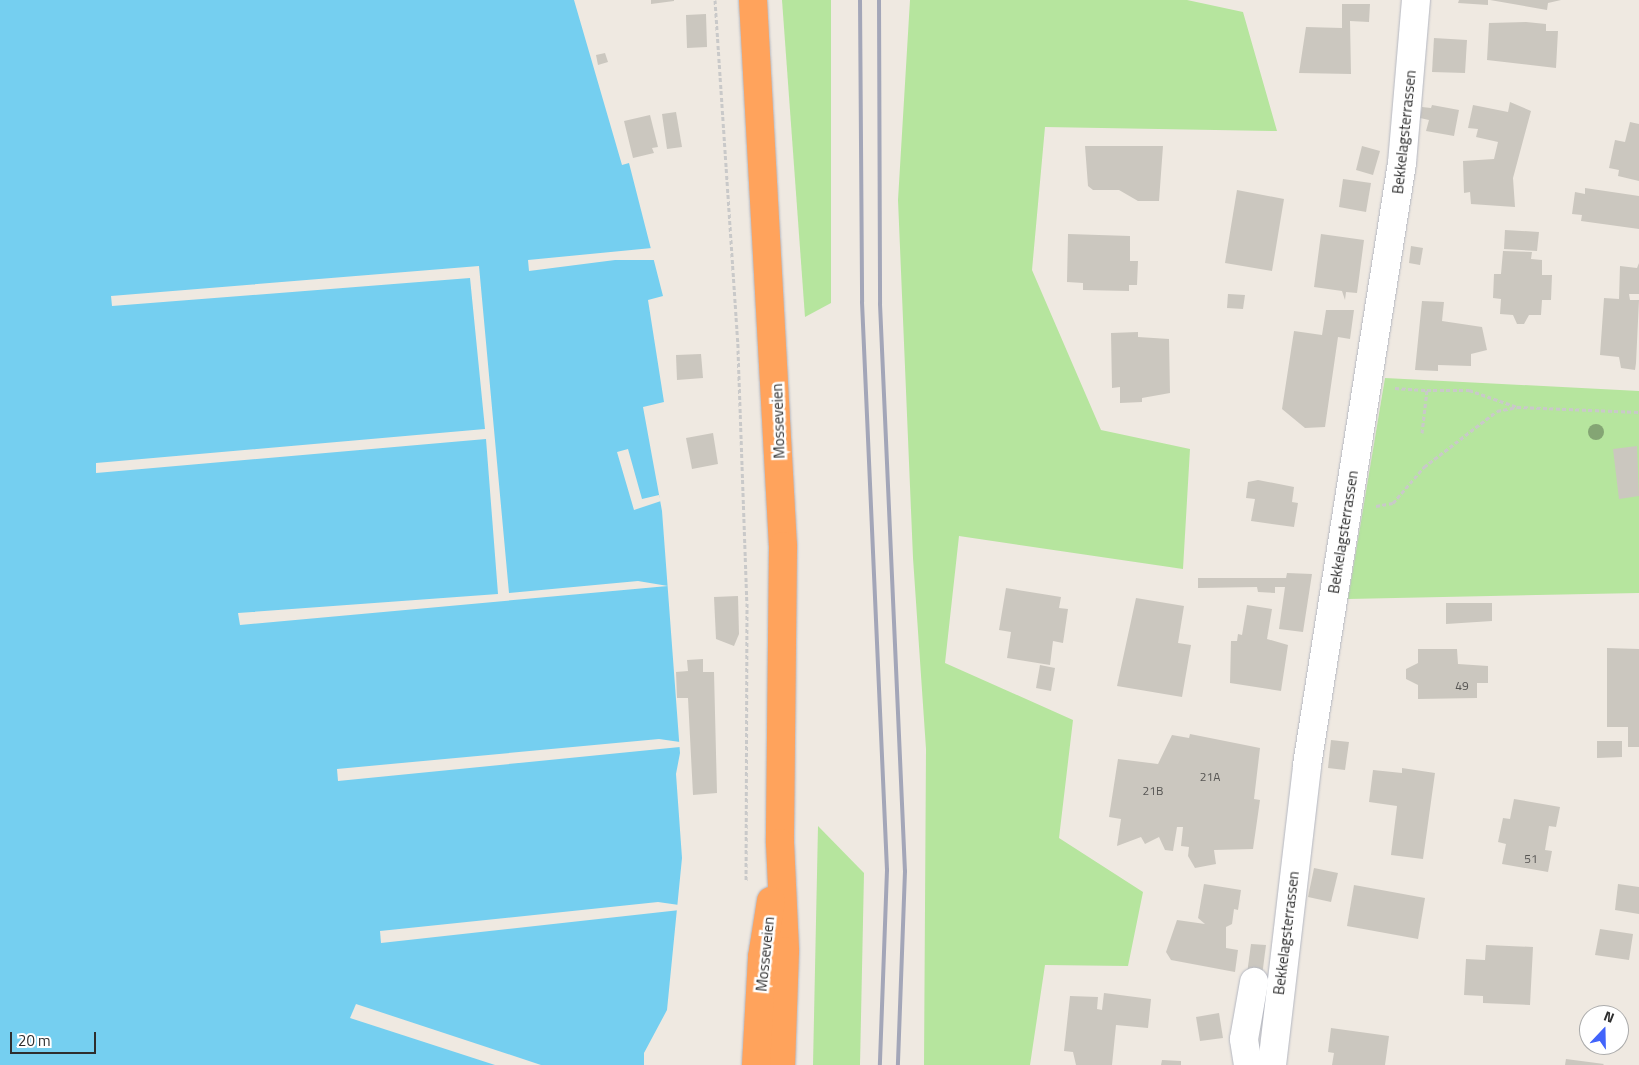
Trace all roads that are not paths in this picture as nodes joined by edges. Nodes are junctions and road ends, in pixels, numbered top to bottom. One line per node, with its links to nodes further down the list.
1 (753, 0): 3 (highway, Mosseveien)
2 (1416, 0): 8 (street, Bekkelagsterrassen)
3 (780, 843): 6 (highway, Mosseveien); 7 (highway, Mosseveien)
4 (1245, 981): 5 (street, Bekkelagsterrassen)
5 (1246, 1052)
6 (756, 1065)
7 (781, 1065)
8 (1272, 1065)

